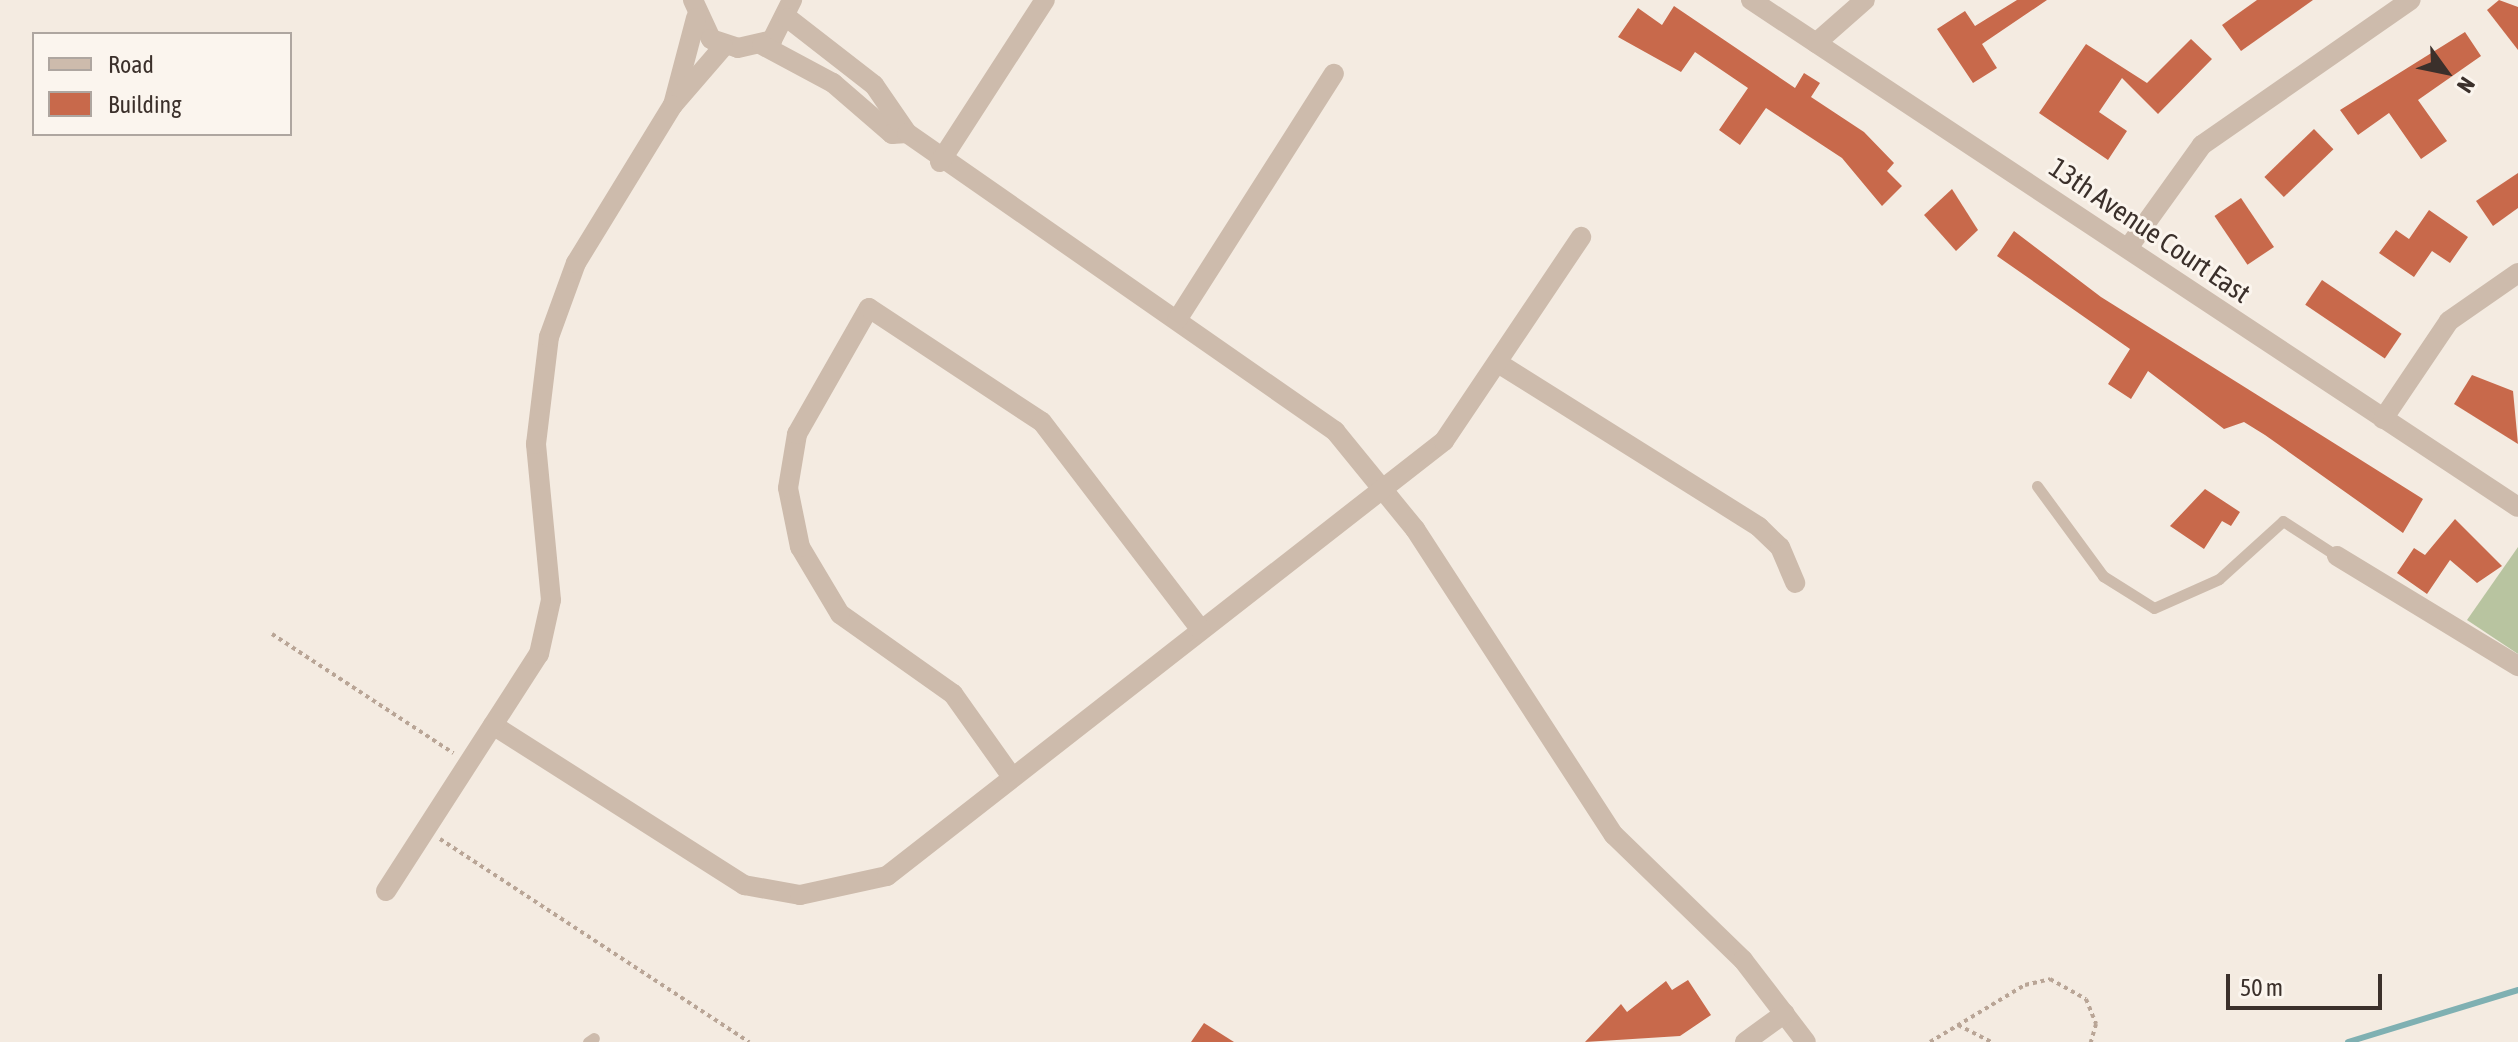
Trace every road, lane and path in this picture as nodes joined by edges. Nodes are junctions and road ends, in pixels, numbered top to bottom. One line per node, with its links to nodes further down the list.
1 (1045, 0): 13 (street)
2 (1751, 0): 7 (street, 13th Avenue Court East)
3 (1865, 0): 7 (street)
4 (2411, 0): 15 (street)
5 (695, 9): 9 (street); 11 (street)
6 (790, 9): 8 (street); 12 (street)
7 (1816, 43): 15 (street, 13th Avenue Court East)
8 (762, 45): 9 (street); 12 (street)
9 (723, 47): 11 (street)
10 (1334, 74): 17 (street)
11 (673, 105): 28 (street)
12 (907, 133): 13 (street)
13 (940, 162): 17 (street)
14 (1581, 237): 18 (street)
15 (2128, 248): 19 (street, 13th Avenue Court East)
16 (2518, 273): 19 (street)
17 (1177, 320): 21 (street)
18 (1498, 363): 21 (street); 24 (street)
19 (2383, 419): 22 (street, 13th Avenue Court East)
20 (2037, 486): 23 (lane)
21 (1386, 490): 25 (street); 33 (street)
22 (2518, 507)
23 (2337, 556): 27 (street)
24 (1795, 583)
25 (1201, 630): 30 (street); 30 (street)
26 (272, 634): 29 (path)
27 (2518, 666)
28 (493, 725): 29 (street); 30 (street)
29 (468, 763): 31 (street)
30 (1012, 777)
31 (425, 830): 32 (street); 35 (path)
32 (386, 891)
33 (1785, 1013): 36 (street); 37 (street)
34 (1958, 1025): 38 (path); 39 (path); 40 (path)
35 (749, 1042)
36 (1745, 1042)
37 (1806, 1042)
38 (1930, 1042)
39 (1992, 1042)
40 (2091, 1042)

